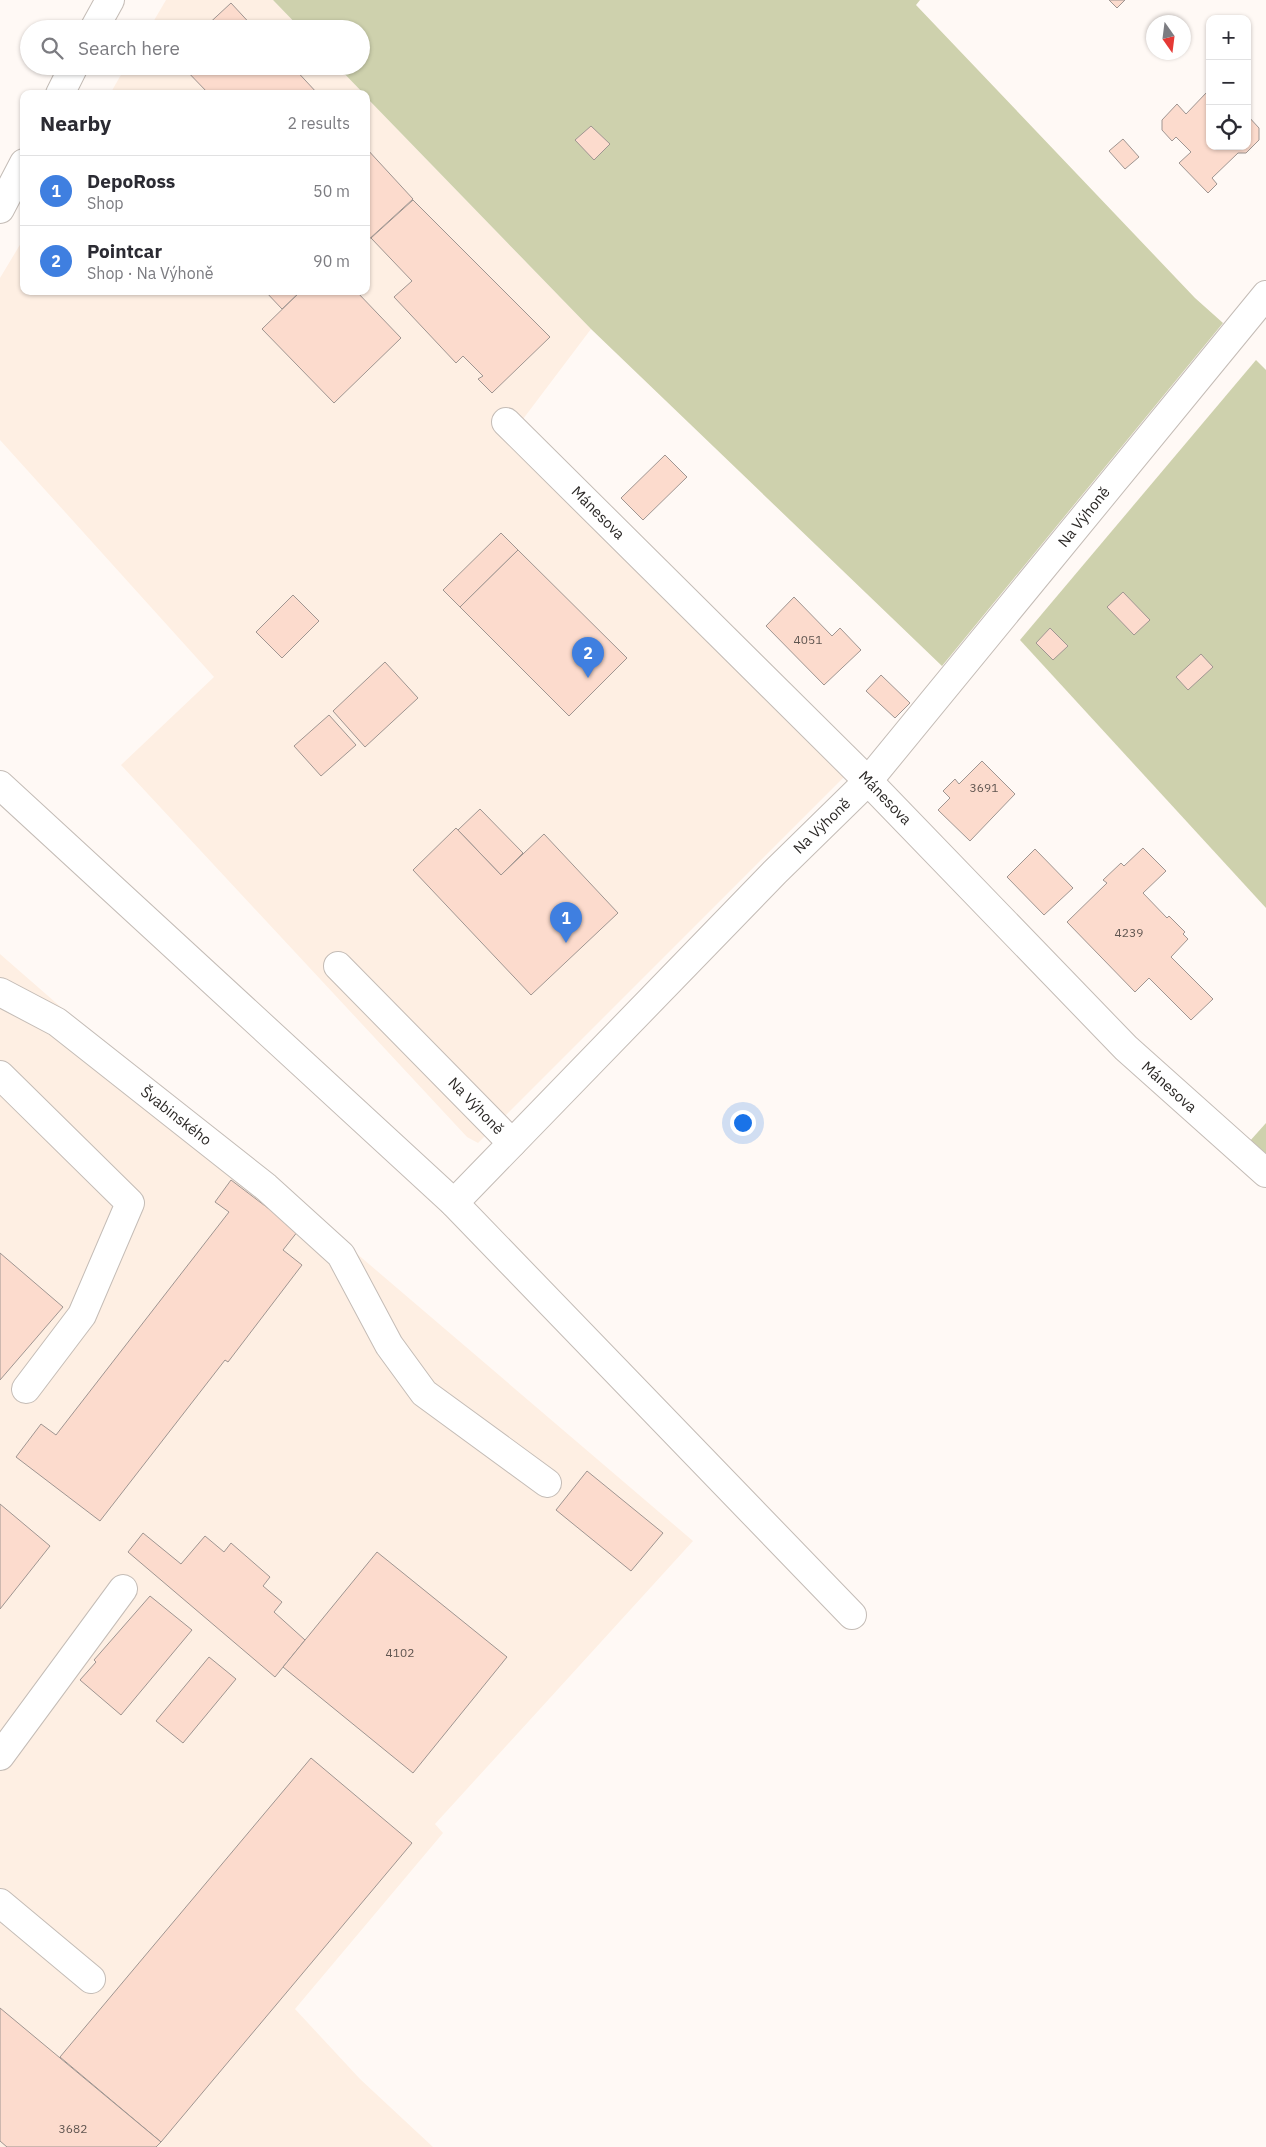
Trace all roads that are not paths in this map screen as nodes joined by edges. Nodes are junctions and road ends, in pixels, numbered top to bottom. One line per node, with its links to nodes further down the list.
1 (110, 0): 2 (street)
2 (99, 20)
3 (70, 75): 4 (street)
4 (62, 90)
5 (20, 171): 6 (street)
6 (0, 209)
7 (1266, 295): 9 (street, Na Výhoně)
8 (506, 422): 9 (street, Mánesova)
9 (868, 781): 14 (street, Na Výhoně); 15 (street, Mánesova)
10 (0, 785): 16 (street)
11 (338, 966): 14 (street, Na Výhoně)
12 (0, 992): 18 (street, Švabinského)
13 (0, 1075): 17 (street)
14 (512, 1143): 16 (street)
15 (1266, 1173)
16 (454, 1203): 20 (street)
17 (26, 1389)
18 (547, 1484)
19 (123, 1589): 21 (street)
20 (852, 1615)
21 (0, 1756)
22 (0, 1903): 23 (street)
23 (91, 1978)

